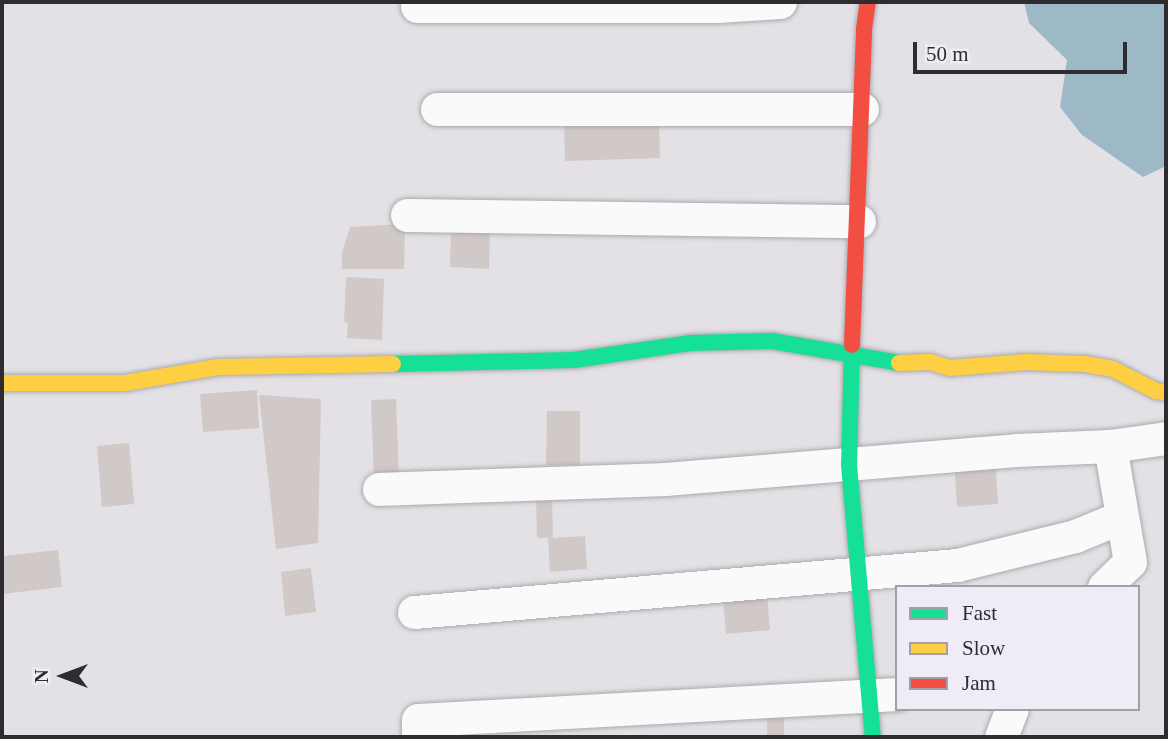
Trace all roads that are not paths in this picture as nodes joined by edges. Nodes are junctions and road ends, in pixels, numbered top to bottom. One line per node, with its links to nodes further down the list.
1 (780, 2): 3 (street)
2 (868, 2): 5 (street)
3 (417, 6)
4 (437, 109): 5 (street)
5 (862, 109): 7 (street)
6 (407, 215): 7 (street)
7 (859, 221): 8 (street)
8 (853, 356): 9 (street); 10 (street); 13 (street)
9 (2, 383)
10 (1166, 392)
11 (1166, 438): 12 (street)
12 (1110, 446): 13 (street); 15 (street)
13 (849, 465): 14 (street); 16 (street)
14 (379, 489)
15 (1121, 517): 16 (street); 17 (street)
16 (857, 572): 18 (street); 19 (street)
17 (1106, 585)
18 (414, 612)
19 (883, 695): 21 (street); 22 (street)
20 (1011, 711): 23 (street)
21 (418, 737)
22 (873, 737)
23 (1001, 737)

